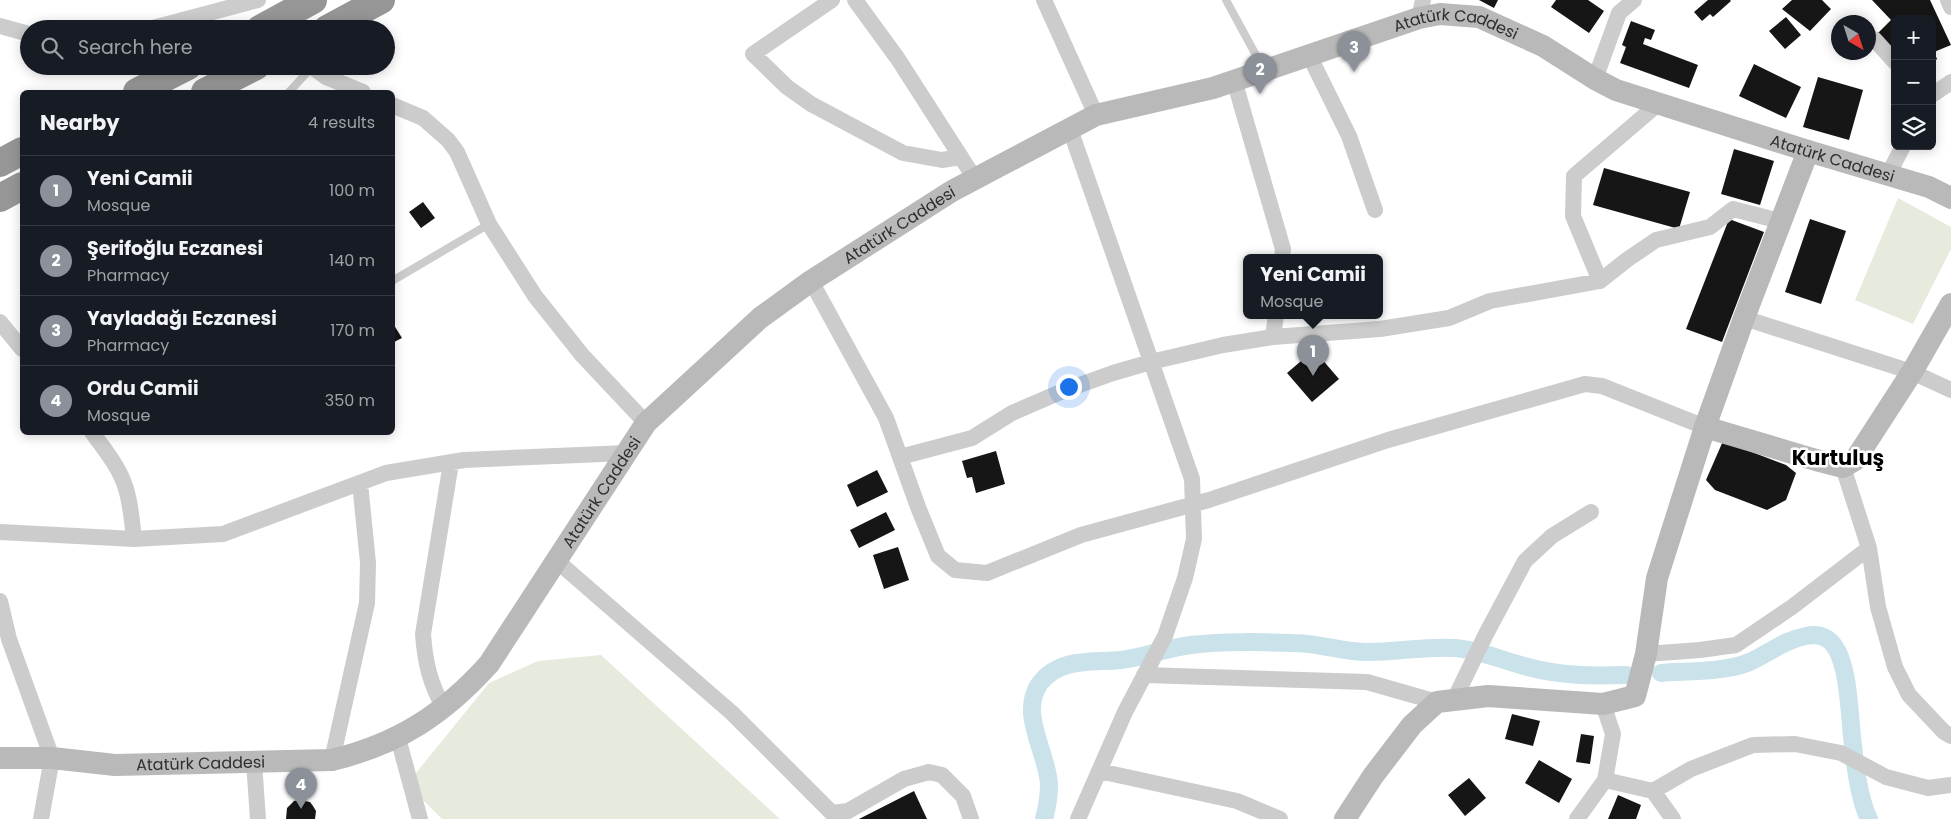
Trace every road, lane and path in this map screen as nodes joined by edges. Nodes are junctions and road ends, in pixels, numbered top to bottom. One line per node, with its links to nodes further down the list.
1 (258, 0): 12 (street)
2 (313, 0): 13 (highway)
3 (381, 0): 14 (highway)
4 (832, 0): 40 (street)
5 (855, 0): 40 (street)
6 (1044, 0): 35 (street)
7 (1226, 0): 20 (lane)
8 (1634, 0): 25 (street)
9 (1948, 0): 10 (street)
10 (1951, 7)
11 (1421, 9): 18 (main road, Atatürk Caddesi); 25 (main road, Atatürk Caddesi)
12 (183, 20)
13 (276, 20)
14 (344, 20)
15 (0, 26): 16 (street)
16 (20, 32)
17 (1876, 41): 19 (street)
18 (1309, 55): 20 (main road, Atatürk Caddesi); 47 (street)
19 (1893, 60)
20 (1264, 71): 26 (main road, Atatürk Caddesi)
21 (170, 75): 28 (highway)
22 (238, 75): 29 (highway)
23 (305, 75): 30 (lane)
24 (323, 75): 31 (street)
25 (1595, 79): 33 (main road, Atatürk Caddesi)
26 (1234, 80): 35 (main road, Atatürk Caddesi); 50 (street)
27 (1951, 82): 32 (street)
28 (141, 90)
29 (209, 90)
30 (291, 90)
31 (358, 90)
32 (1936, 92)
33 (1658, 104): 38 (main road, Atatürk Caddesi); 53 (street)
34 (395, 106): 49 (street)
35 (1096, 115): 36 (main road, Atatürk Caddesi)
36 (1070, 129): 43 (main road, Atatürk Caddesi); 60 (street)
37 (1901, 150): 42 (street)
38 (1808, 152): 42 (main road, Atatürk Caddesi); 48 (main road)
39 (20, 153): 41 (highway)
40 (960, 157): 43 (street)
41 (0, 163)
42 (1888, 175): 46 (main road, Atatürk Caddesi)
43 (975, 179): 52 (main road, Atatürk Caddesi)
44 (20, 187): 45 (highway)
45 (0, 198)
46 (1951, 198)
47 (1375, 210)
48 (1780, 220): 53 (street); 55 (main road)
49 (489, 224): 51 (lane); 63 (street)
50 (1282, 254)
51 (395, 279)
52 (812, 281): 63 (main road, Atatürk Caddesi); 67 (street)
53 (1600, 281): 58 (street)
54 (1951, 304): 61 (main road)
55 (1744, 318): 61 (street); 64 (main road)
56 (1275, 319): 58 (street)
57 (0, 322): 59 (street)
58 (1273, 338): 60 (street)
59 (20, 347)
60 (1151, 362): 67 (street); 71 (street)
61 (1912, 372): 62 (street); 69 (main road)
62 (1951, 390)
63 (646, 423): 66 (main road, Atatürk Caddesi)
64 (1706, 427): 69 (main road); 71 (street); 79 (main road)
65 (94, 435): 74 (street)
66 (627, 453): 68 (street); 76 (main road, Atatürk Caddesi)
67 (900, 457): 71 (street)
68 (451, 463): 70 (street); 83 (street)
69 (1843, 467): 75 (street)
70 (360, 483): 74 (street); 88 (street)
71 (1194, 505): 80 (street)
72 (1591, 512): 81 (street)
73 (0, 532): 74 (street)
74 (134, 539)
75 (1869, 548): 79 (street); 84 (street)
76 (557, 560): 83 (main road, Atatürk Caddesi); 97 (street)
77 (0, 601): 78 (street)
78 (5, 639): 87 (street)
79 (1646, 654): 82 (main road)
80 (1147, 669): 81 (street); 90 (street)
81 (1446, 701): 82 (main road); 100 (main road)
82 (1603, 704): 91 (street)
83 (444, 708): 85 (main road, Atatürk Caddesi)
84 (1951, 736)
85 (398, 738): 88 (main road, Atatürk Caddesi); 96 (street)
86 (0, 758): 87 (main road, Atatürk Caddesi)
87 (52, 758): 89 (main road, Atatürk Caddesi); 94 (street)
88 (332, 760): 89 (main road, Atatürk Caddesi)
89 (254, 762): 95 (street)
90 (1099, 771): 98 (street); 99 (street)
91 (1605, 780): 93 (street); 101 (street)
92 (1951, 785): 93 (street)
93 (1654, 791): 102 (street)
94 (42, 819)
95 (258, 819)
96 (420, 819)
97 (971, 819)
98 (1078, 819)
99 (1280, 819)
100 (1345, 819)
101 (1576, 819)
102 (1673, 819)

